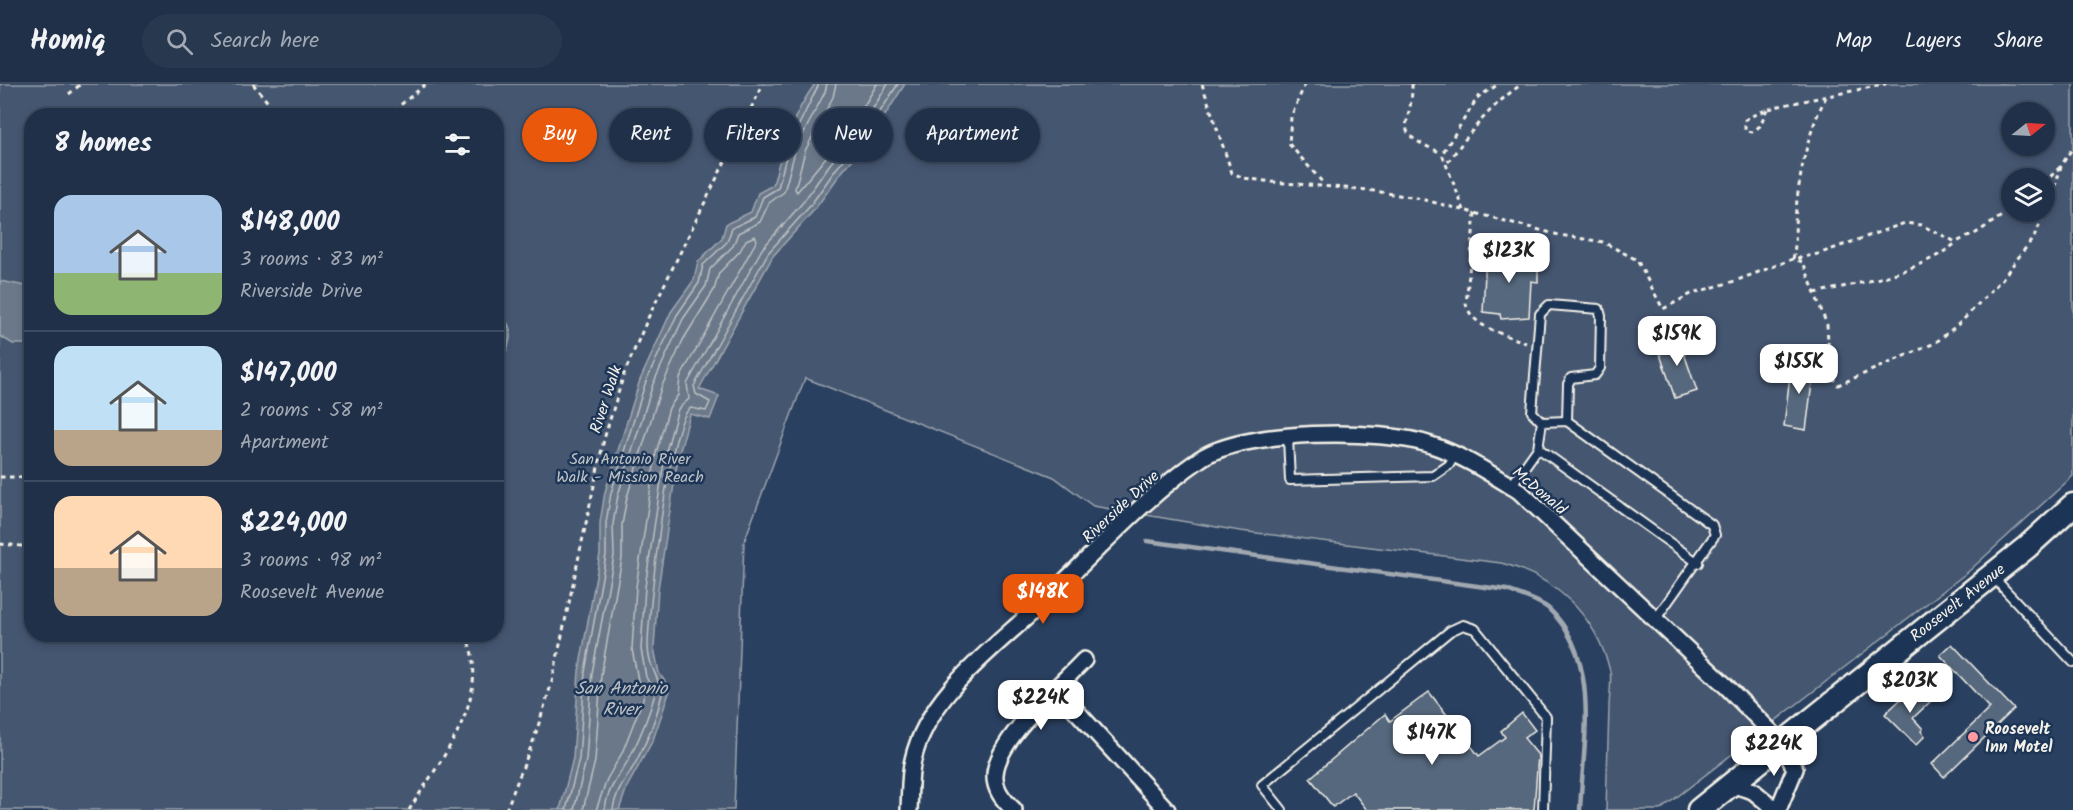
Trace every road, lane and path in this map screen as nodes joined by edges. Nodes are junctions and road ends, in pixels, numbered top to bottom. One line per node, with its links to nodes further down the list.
1 (81, 84): 11 (path)
2 (253, 84): 13 (path)
3 (426, 84): 14 (path)
4 (763, 84): 52 (path, River Walk)
5 (1202, 84): 21 (path)
6 (1305, 84): 21 (path)
7 (1412, 84): 17 (path)
8 (1498, 84): 17 (path)
9 (1522, 84): 18 (path)
10 (1886, 84): 12 (path)
11 (69, 94)
12 (1826, 97): 15 (path); 26 (path)
13 (272, 108)
14 (397, 108)
15 (1767, 109): 15 (path)
16 (2073, 147): 19 (path)
17 (1442, 154): 18 (path)
18 (1447, 163): 22 (path)
19 (2061, 166): 20 (path); 27 (path)
20 (2055, 172)
21 (1325, 185): 22 (path)
22 (1464, 210): 23 (path)
23 (1475, 213): 26 (path); 28 (path)
24 (2001, 216): 25 (path)
25 (1956, 242): 26 (path); 27 (path)
26 (1793, 259): 27 (path)
27 (1815, 293)
28 (1537, 347): 29 (lane); 30 (lane)
29 (1568, 421): 30 (lane); 41 (lane)
30 (1542, 422): 32 (lane)
31 (1288, 438): 33 (street, McDonald); 33 (lane); 34 (street, McDonald)
32 (1538, 448): 37 (lane); 41 (lane)
33 (1455, 455): 37 (street, McDonald)
34 (1201, 458): 53 (street, Riverside Drive)
35 (0, 477): 36 (path)
36 (24, 477)
37 (1511, 486): 43 (street, McDonald)
38 (2073, 505): 42 (main road, Roosevelt Avenue)
39 (0, 544): 40 (path)
40 (24, 546)
41 (1698, 563): 43 (lane)
42 (1991, 575): 46 (lane); 48 (main road, Roosevelt Avenue)
43 (1655, 620): 48 (street, McDonald)
44 (469, 642): 51 (path)
45 (1084, 660): 47 (street)
46 (2073, 663)
47 (1057, 690): 50 (street); 54 (street)
48 (1782, 743): 49 (main road, Roosevelt Avenue); 58 (street)
49 (1731, 784): 57 (main road, Roosevelt Avenue); 58 (street)
50 (1160, 808)
51 (409, 810)
52 (506, 810)
53 (909, 810)
54 (1014, 810)
55 (1282, 810): 56 (lane)
56 (1543, 810)
57 (1699, 810)
58 (1777, 810)

